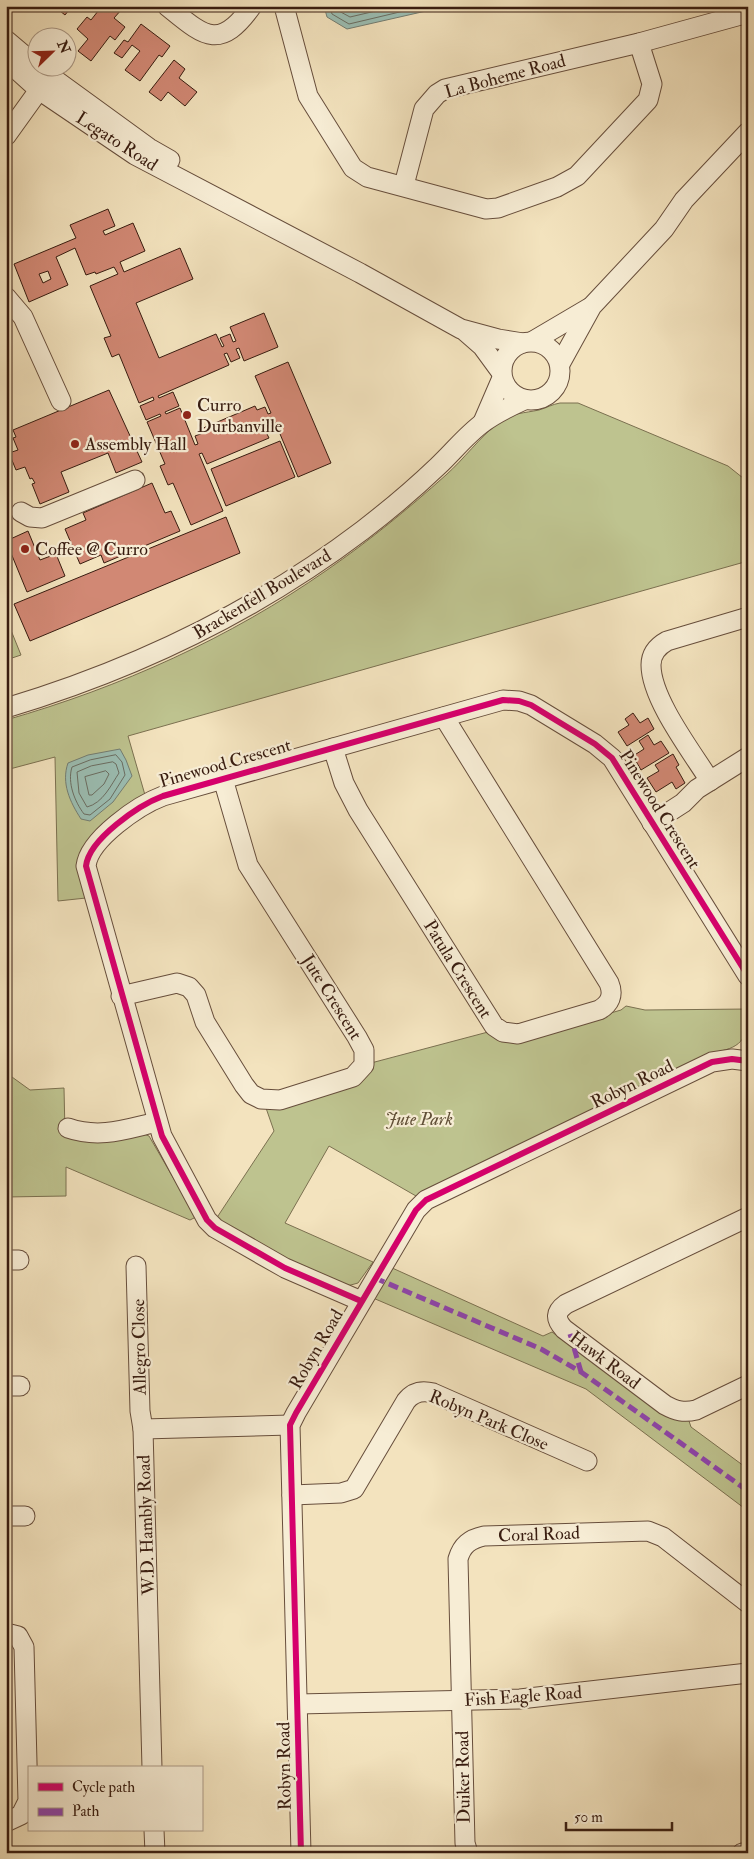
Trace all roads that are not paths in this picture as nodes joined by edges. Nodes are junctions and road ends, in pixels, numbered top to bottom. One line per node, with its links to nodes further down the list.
1 (167, 6): 2 (street)
2 (252, 6)
3 (284, 6): 16 (street)
4 (748, 14): 6 (street, La Boheme Road)
5 (6, 40): 8 (street, Legato Road)
6 (639, 43): 16 (street, La Boheme Road); 16 (street)
7 (6, 52): 11 (street)
8 (28, 59)
9 (6, 60): 11 (street, Legato Road)
10 (53, 78): 14 (street, Legato Road)
11 (39, 90): 13 (street); 14 (street); 17 (street, Legato Road)
12 (748, 132): 18 (street)
13 (6, 136)
14 (149, 148): 17 (street, Legato Road)
15 (748, 150): 18 (street)
16 (404, 185)
17 (238, 208): 21 (street, Legato Road)
18 (664, 228): 20 (street)
19 (6, 297): 26 (street)
20 (592, 306): 22 (street); 23 (street)
21 (461, 329): 22 (street, Legato Road); 24 (street, Legato Road)
22 (528, 342): 23 (street); 24 (street)
23 (560, 364): 25 (street)
24 (502, 375): 25 (street); 27 (street, Brackenfell Boulevard)
25 (524, 400): 27 (street, Brackenfell Boulevard)
26 (61, 401)
27 (483, 422): 31 (street, Brackenfell Boulevard)
28 (135, 480): 29 (street)
29 (21, 512)
30 (748, 617): 36 (street)
31 (6, 708)
32 (444, 716): 33 (street, Pinewood Crescent); 33 (street, Patula Crescent); 37 (street, Pinewood Crescent)
33 (332, 748): 35 (street, Pinewood Crescent)
34 (748, 757): 36 (street)
35 (223, 779): 40 (street, Pinewood Crescent); 40 (street, Jute Crescent)
36 (710, 781): 37 (street)
37 (652, 823): 38 (street, Pinewood Crescent)
38 (742, 956): 39 (street, Pinewood Crescent)
39 (748, 976)
40 (121, 996): 42 (street, Pinewood Crescent)
41 (748, 1060): 46 (street, Robyn Road)
42 (157, 1122): 43 (street); 46 (street, Pinewood Crescent)
43 (68, 1128)
44 (748, 1217): 47 (street, Hawk Road)
45 (136, 1266): 49 (street, Allegro Close)
46 (361, 1301): 48 (street, Robyn Road)
47 (748, 1385)
48 (290, 1425): 49 (street, W.D. Hambly Road); 51 (street, Robyn Road)
49 (143, 1429): 59 (street, W.D. Hambly Road)
50 (587, 1461): 51 (street, Robyn Park Close)
51 (292, 1495): 58 (street, Robyn Road)
52 (6, 1516): 53 (street)
53 (25, 1516)
54 (748, 1603): 57 (street, Coral Road)
55 (6, 1633): 60 (street)
56 (748, 1673): 57 (street, Fish Eagle Road)
57 (461, 1700): 58 (street, Fish Eagle Road); 65 (street, Duiker Road)
58 (298, 1704): 64 (street, Robyn Road)
59 (152, 1766)
60 (6, 1822)
61 (154, 1832): 63 (street)
62 (748, 1852): 66 (street)
63 (155, 1853)
64 (301, 1853)
65 (468, 1853)
66 (742, 1853)

